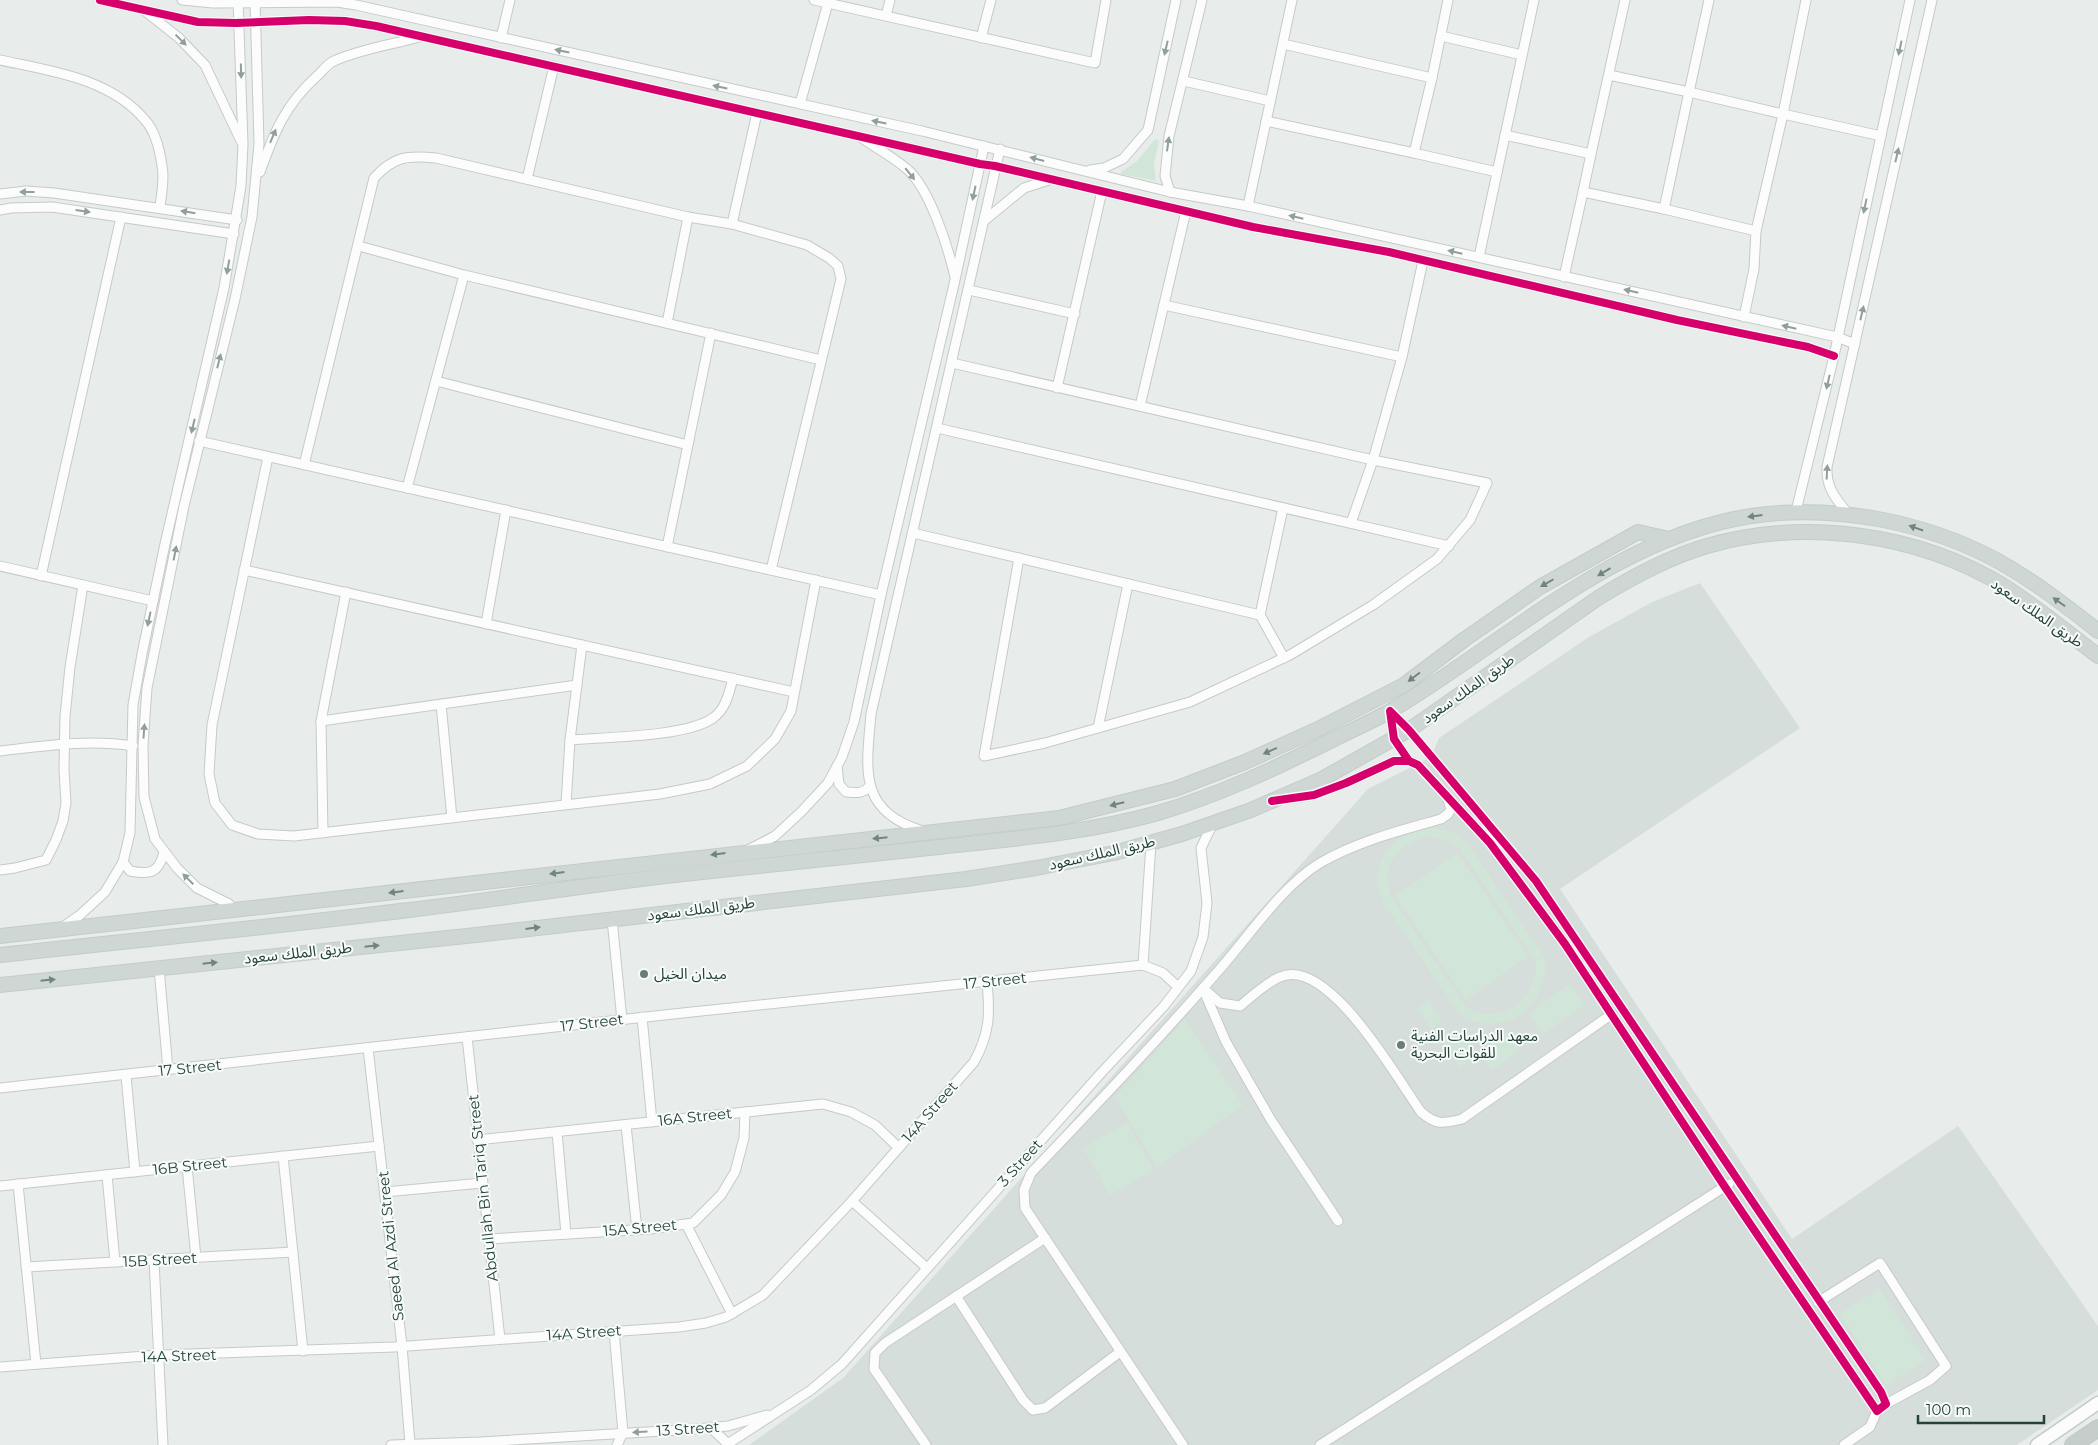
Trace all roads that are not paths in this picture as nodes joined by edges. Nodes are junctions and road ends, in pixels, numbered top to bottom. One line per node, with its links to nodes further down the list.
1 (100, 0): 22 (street)
2 (182, 0): 20 (street)
3 (510, 0): 28 (street)
4 (814, 0): 21 (street)
5 (890, 0): 23 (street)
6 (991, 0): 29 (street)
7 (1106, 0): 29 (street)
8 (1176, 0): 53 (street, one-way to 53)
9 (1202, 0): 36 (street)
10 (1292, 0): 30 (street)
11 (1448, 0): 27 (street)
12 (1534, 0): 31 (street)
13 (1625, 0): 34 (street)
14 (1709, 0): 37 (street)
15 (1806, 0): 41 (street)
16 (1910, 0): 45 (street, one-way to 45)
17 (1932, 0): 87 (street, one-way to 17)
18 (255, 1): 19 (street); 20 (street); 24 (street)
19 (336, 1): 28 (street)
20 (238, 2): 25 (street)
21 (828, 3): 23 (street); 39 (street)
22 (143, 9): 25 (street); 46 (street, one-way to 46)
23 (886, 16): 29 (street)
24 (256, 20): 25 (street); 26 (street); 57 (street)
25 (240, 22): 46 (street, one-way to 46)
26 (420, 36): 33 (street); 57 (street, one-way to 26)
27 (1440, 36): 31 (street); 35 (street)
28 (501, 38): 39 (street, one-way to 28)
29 (981, 38)
30 (1283, 44): 35 (street); 38 (street)
31 (1522, 55): 44 (street)
32 (0, 60): 63 (street)
33 (554, 66): 40 (street); 55 (street)
34 (1609, 75): 37 (street); 50 (street)
35 (1432, 78): 49 (street)
36 (1184, 82): 38 (street); 59 (street, one-way to 36)
37 (1689, 92): 41 (street); 64 (street)
38 (1270, 101): 42 (street)
39 (800, 104): 47 (street, one-way to 39)
40 (757, 113): 43 (street); 71 (street)
41 (1783, 114): 45 (street); 72 (street)
42 (1266, 121): 49 (street); 62 (street)
43 (857, 135): 51 (street); 79 (street, one-way to 79)
44 (1504, 135): 50 (street); 54 (street)
45 (1881, 136): 86 (street, one-way to 86)
46 (243, 144): 69 (street)
47 (984, 146): 48 (street); 51 (street)
48 (1000, 149): 52 (street); 53 (street, one-way to 48)
49 (1414, 153): 54 (street)
50 (1591, 154): 60 (street)
51 (980, 164): 52 (street); 79 (street, one-way to 79)
52 (995, 166): 56 (street); 70 (street)
53 (1084, 171): 59 (street)
54 (1497, 172): 75 (street)
55 (527, 179): 68 (street); 74 (street)
56 (1049, 180): 58 (street); 70 (street)
57 (256, 181): 96 (street, one-way to 57)
58 (1102, 192): 66 (street); 82 (street)
59 (1170, 192): 62 (street)
60 (1583, 192): 64 (street); 78 (street)
61 (0, 194): 63 (street, one-way to 61)
62 (1248, 206): 75 (street, one-way to 62)
63 (160, 208): 69 (street, one-way to 63)
64 (1664, 209): 72 (street)
65 (0, 210): 67 (street, one-way to 67)
66 (1186, 211): 76 (street); 81 (street)
67 (121, 217): 73 (street); 115 (street)
68 (688, 217): 71 (street); 84 (street)
69 (237, 220): 73 (street)
70 (985, 220): 80 (street)
71 (732, 224): 90 (street)
72 (1756, 231): 83 (street)
73 (234, 234): 121 (street, one-way to 121)
74 (359, 246): 77 (street); 100 (street)
75 (1479, 257): 78 (street)
76 (1423, 261): 88 (street); 89 (street)
77 (464, 275): 84 (street); 92 (street)
78 (1564, 277): 83 (street, one-way to 78)
79 (956, 280): 120 (street)
80 (969, 290): 82 (street); 91 (street)
81 (1164, 305): 89 (street); 94 (street)
82 (1076, 314): 93 (street)
83 (1744, 316): 86 (street, one-way to 83)
84 (667, 323): 85 (street)
85 (710, 333): 90 (street); 97 (street)
86 (1837, 337): 87 (street); 88 (street)
87 (1855, 344): 105 (street, one-way to 87)
88 (1834, 356): 104 (street, one-way to 104)
89 (1402, 357): 99 (street)
90 (822, 360): 114 (street)
91 (952, 363): 93 (street); 95 (street)
92 (436, 381): 97 (street); 101 (street)
93 (1057, 388): 94 (street)
94 (1140, 406): 99 (street)
95 (937, 428): 102 (street); 107 (street)
96 (199, 441): 98 (street); 153 (street, one-way to 96)
97 (688, 445): 110 (street)
98 (268, 457): 100 (street); 113 (street)
99 (1373, 460): 106 (street); 109 (street)
100 (304, 465): 101 (street)
101 (407, 488): 103 (street)
102 (1283, 508): 106 (street); 122 (street)
103 (506, 510): 110 (street); 123 (street)
104 (1796, 511): 105 (main road, طريق الملك سعود); 108 (main road, طريق الملك سعود, one-way to 108)
105 (1848, 514): 124 (main road, طريق الملك سعود, one-way to 105)
106 (1351, 523): 109 (street)
107 (913, 533): 111 (street); 143 (street)
108 (1669, 539): 132 (main road, طريق الملك سعود, one-way to 132); 150 (main road, one-way to 150)
109 (1449, 546): 127 (street)
110 (667, 547): 114 (street)
111 (1019, 558): 117 (street); 134 (street)
112 (0, 566): 115 (street)
113 (244, 570): 119 (street); 149 (street)
114 (771, 570): 116 (street)
115 (41, 576): 118 (street)
116 (816, 580): 120 (street); 130 (street)
117 (1128, 584): 122 (street); 134 (street)
118 (83, 586): 121 (street); 138 (street)
119 (346, 592): 123 (street); 133 (street)
120 (881, 595): 142 (street)
121 (153, 601): 139 (street, one-way to 139)
122 (1260, 614): 127 (street)
123 (486, 624): 125 (street)
124 (2098, 631)
125 (582, 645): 128 (street); 129 (street)
126 (2098, 656): 135 (main road, طريق الملك سعود)
127 (1284, 658): 134 (street)
128 (733, 678): 130 (street); 137 (street)
129 (577, 685): 131 (street); 137 (street)
130 (794, 692): 146 (street)
131 (440, 704): 133 (street); 147 (street)
132 (1390, 711): 135 (street); 136 (street); 160 (main road, طريق الملك سعود)
133 (321, 721): 149 (street)
134 (1098, 728)
135 (1409, 730): 136 (main road, طريق الملك سعود); 186 (street)
136 (1394, 739): 141 (street); 145 (main road, طريق الملك سعود)
137 (570, 740): 146 (street)
138 (65, 744): 139 (street); 140 (street); 155 (street)
139 (133, 746): 154 (street)
140 (0, 751)
141 (1409, 760): 144 (street); 145 (street)
142 (837, 766): 143 (street); 152 (street)
143 (870, 786): 150 (street)
144 (1447, 797): 166 (street); 167 (street)
145 (1272, 801): 148 (main road, طريق الملك سعود)
146 (566, 804): 147 (street)
147 (452, 818): 149 (street)
148 (1213, 823): 151 (main road, طريق الملك سعود); 165 (street, 3 Street)
149 (323, 832)
150 (929, 833): 152 (main road, one-way to 152)
151 (1150, 843): 157 (main road, طريق الملك سعود); 161 (street)
152 (745, 851): 158 (main road, one-way to 158)
153 (164, 852): 154 (street); 156 (street, one-way to 153)
154 (124, 862): 158 (street)
155 (0, 870)
156 (230, 904)
157 (612, 919): 162 (main road, طريق الملك سعود, one-way to 157); 169 (street)
158 (57, 930): 159 (main road)
159 (0, 936)
160 (0, 955)
161 (1143, 966): 163 (street, 17 Street); 165 (street, 17 Street)
162 (159, 968): 164 (main road, طريق الملك سعود, one-way to 162); 172 (street)
163 (987, 982): 168 (street, 17 Street); 181 (street, 14A Street)
164 (0, 985)
165 (1178, 987): 204 (street, 3 Street)
166 (1203, 988): 167 (street); 193 (street); 197 (street)
167 (1612, 1014): 190 (street)
168 (642, 1017): 169 (street, 17 Street); 176 (street)
169 (622, 1020): 170 (street, 17 Street)
170 (467, 1037): 171 (street, 17 Street); 179 (street, Abdullah Bin Tariq Street)
171 (368, 1048): 172 (street, 17 Street); 180 (street, Saeed Al Azdi Street)
172 (168, 1070): 173 (street, 17 Street)
173 (126, 1076): 174 (street, 17 Street); 184 (street)
174 (0, 1088)
175 (745, 1112): 176 (street, 16A Street); 181 (street, 16A Street); 194 (street, 15A Street)
176 (652, 1122): 177 (street, 16A Street)
177 (626, 1125): 178 (street, 16A Street); 195 (street)
178 (557, 1132): 179 (street, 16A Street); 196 (street)
179 (477, 1140): 187 (street, Abdullah Bin Tariq Street)
180 (379, 1146): 182 (street, 16B Street); 191 (street, Saeed Al Azdi Street)
181 (899, 1148): 192 (street, 14A Street)
182 (283, 1156): 183 (street, 16B Street); 199 (street)
183 (187, 1166): 184 (street, 16B Street); 200 (street)
184 (135, 1172): 185 (street, 16B Street)
185 (107, 1175): 188 (street, 16B Street); 202 (street)
186 (1737, 1180): 190 (street); 206 (street)
187 (482, 1183): 191 (street); 198 (street, Abdullah Bin Tariq Street)
188 (18, 1184): 189 (street, 16B Street); 203 (street)
189 (0, 1186)
190 (1724, 1187): 218 (street); 230 (street)
191 (385, 1192): 210 (street, Saeed Al Azdi Street)
192 (852, 1201): 204 (street); 207 (street, 14A Street)
193 (1338, 1221)
194 (686, 1224): 195 (street, 15A Street); 207 (street)
195 (637, 1230): 196 (street, 15A Street)
196 (566, 1234): 198 (street, 15A Street)
197 (1045, 1238): 205 (street); 212 (street)
198 (489, 1239): 209 (street, Abdullah Bin Tariq Street)
199 (293, 1252): 200 (street, 15B Street); 211 (street)
200 (196, 1258): 201 (street, 15B Street)
201 (154, 1260): 202 (street, 15B Street); 213 (street)
202 (115, 1262): 203 (street, 15B Street)
203 (26, 1267): 214 (street)
204 (927, 1268): 219 (street, 3 Street)
205 (956, 1296): 212 (street); 228 (street)
206 (1818, 1302): 216 (street); 216 (street)
207 (732, 1314): 208 (street, 14A Street)
208 (614, 1331): 209 (street, 14A Street); 222 (street)
209 (500, 1339): 210 (street, 14A Street)
210 (402, 1346): 211 (street, 14A Street); 223 (street, Saeed Al Azdi Street)
211 (303, 1351): 213 (street, 14A Street)
212 (1120, 1352): 229 (street)
213 (159, 1356): 214 (street, 14A Street); 225 (street)
214 (36, 1364): 215 (street, 14A Street)
215 (0, 1367)
216 (1886, 1404): 218 (street)
217 (2098, 1404): 232 (main road)
218 (1877, 1411): 231 (street)
219 (775, 1413): 220 (street, 13 Street); 224 (street, 3 Street)
220 (710, 1427): 222 (street, 13 Street, one-way to 222); 224 (street)
221 (2098, 1428): 233 (highway)
222 (623, 1433): 223 (street, 13 Street); 227 (street)
223 (410, 1444): 226 (street, 13 Street)
224 (727, 1444)
225 (163, 1445)
226 (391, 1445)
227 (617, 1445)
228 (926, 1445)
229 (1183, 1445)
230 (1320, 1445)
231 (1844, 1445)
232 (2037, 1445)
233 (2073, 1445)

